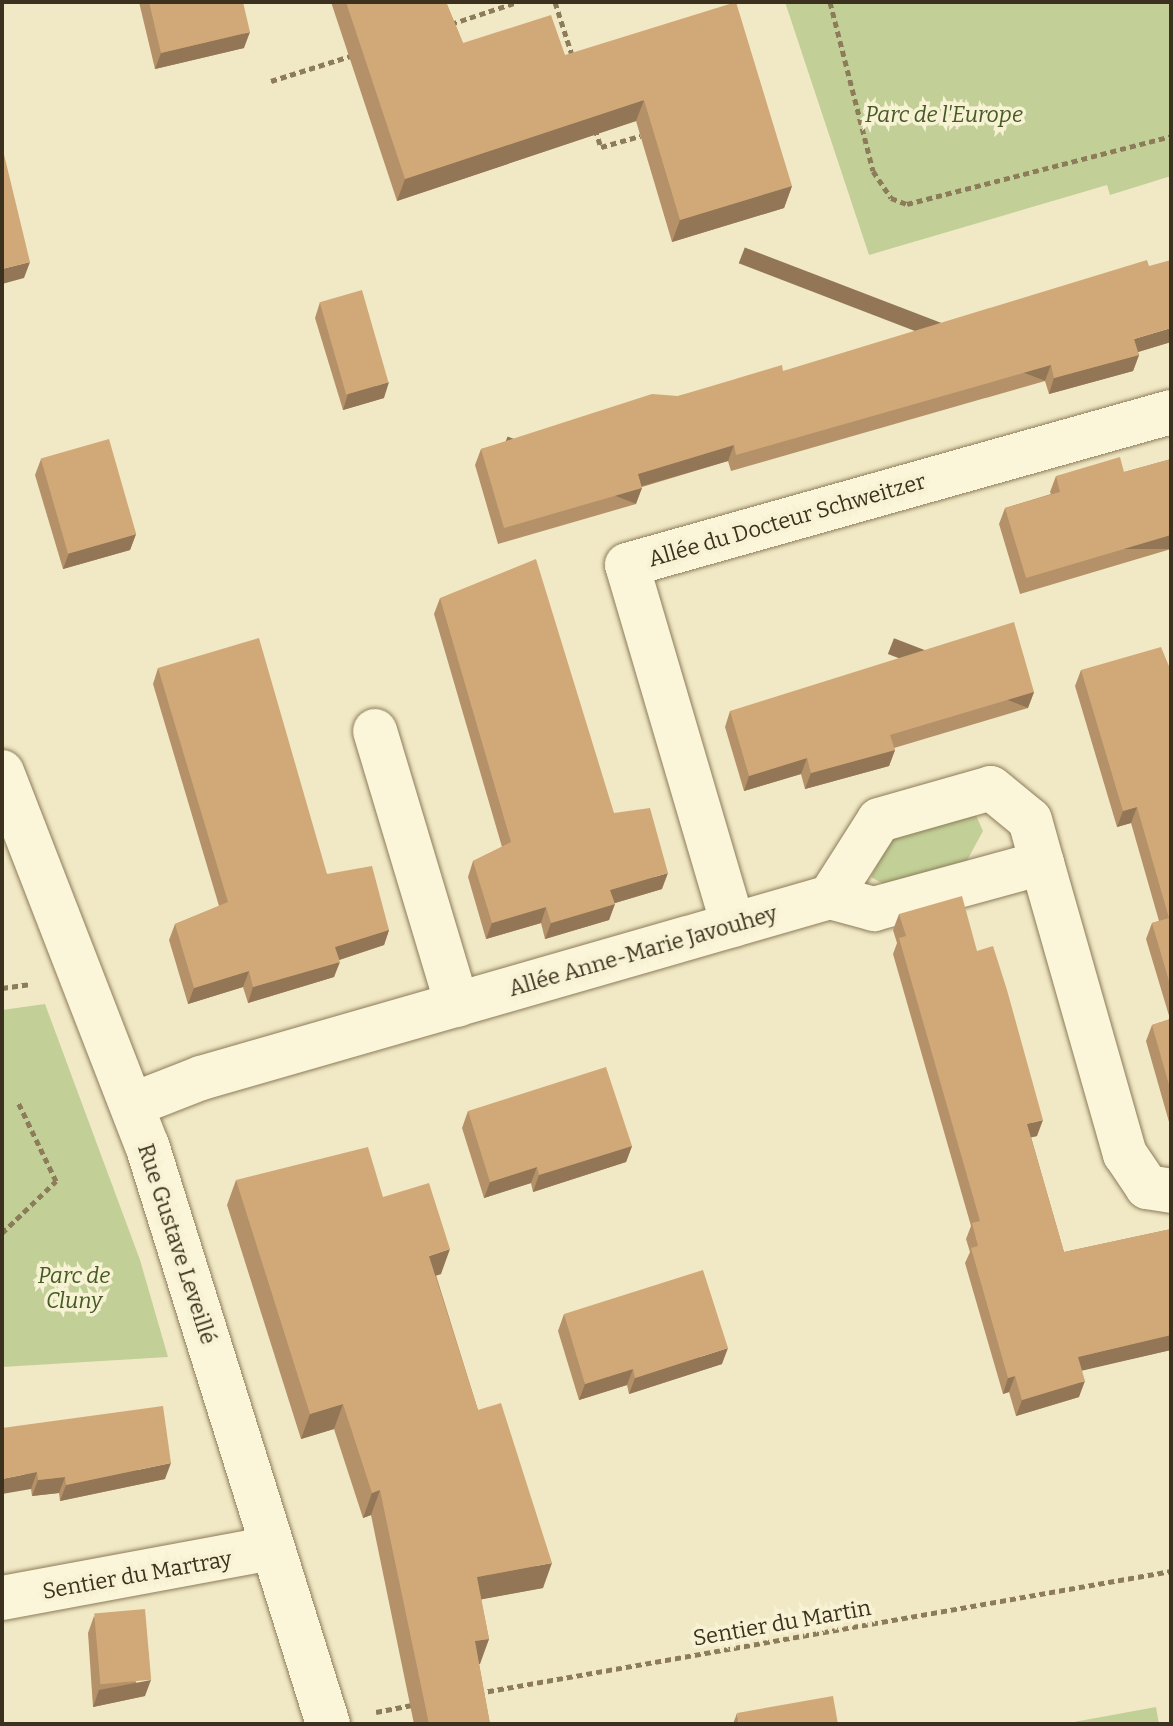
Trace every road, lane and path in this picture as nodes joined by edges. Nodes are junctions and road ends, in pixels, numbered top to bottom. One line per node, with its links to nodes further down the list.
1 (517, 2): 4 (path)
2 (555, 2): 6 (path)
3 (830, 2): 10 (path)
4 (445, 26)
5 (358, 53): 7 (path)
6 (578, 74)
7 (271, 81)
8 (592, 118): 9 (path)
9 (640, 136)
10 (1171, 136)
11 (1171, 412): 16 (street, Allée du Docteur Schweitzer)
12 (375, 731): 17 (street)
13 (2, 772): 19 (street, Rue Gustave Leveillé)
14 (1042, 863): 15 (street); 15 (street); 20 (street)
15 (830, 897): 16 (street, Allée Anne-Marie Javouhey)
16 (733, 925): 17 (street, Allée Anne-Marie Javouhey)
17 (457, 1005): 19 (street, Allée Anne-Marie Javouhey)
18 (18, 1102): 21 (path)
19 (132, 1105): 22 (street, Rue Gustave Leveillé)
20 (1171, 1191)
21 (2, 1233)
22 (272, 1548): 24 (street, Sentier du Martray); 28 (street, Rue Gustave Leveillé)
23 (1171, 1571): 25 (path, Sentier du Martin)
24 (2, 1598)
25 (459, 1696)
26 (429, 1702): 27 (path)
27 (398, 1707)
28 (328, 1724)

